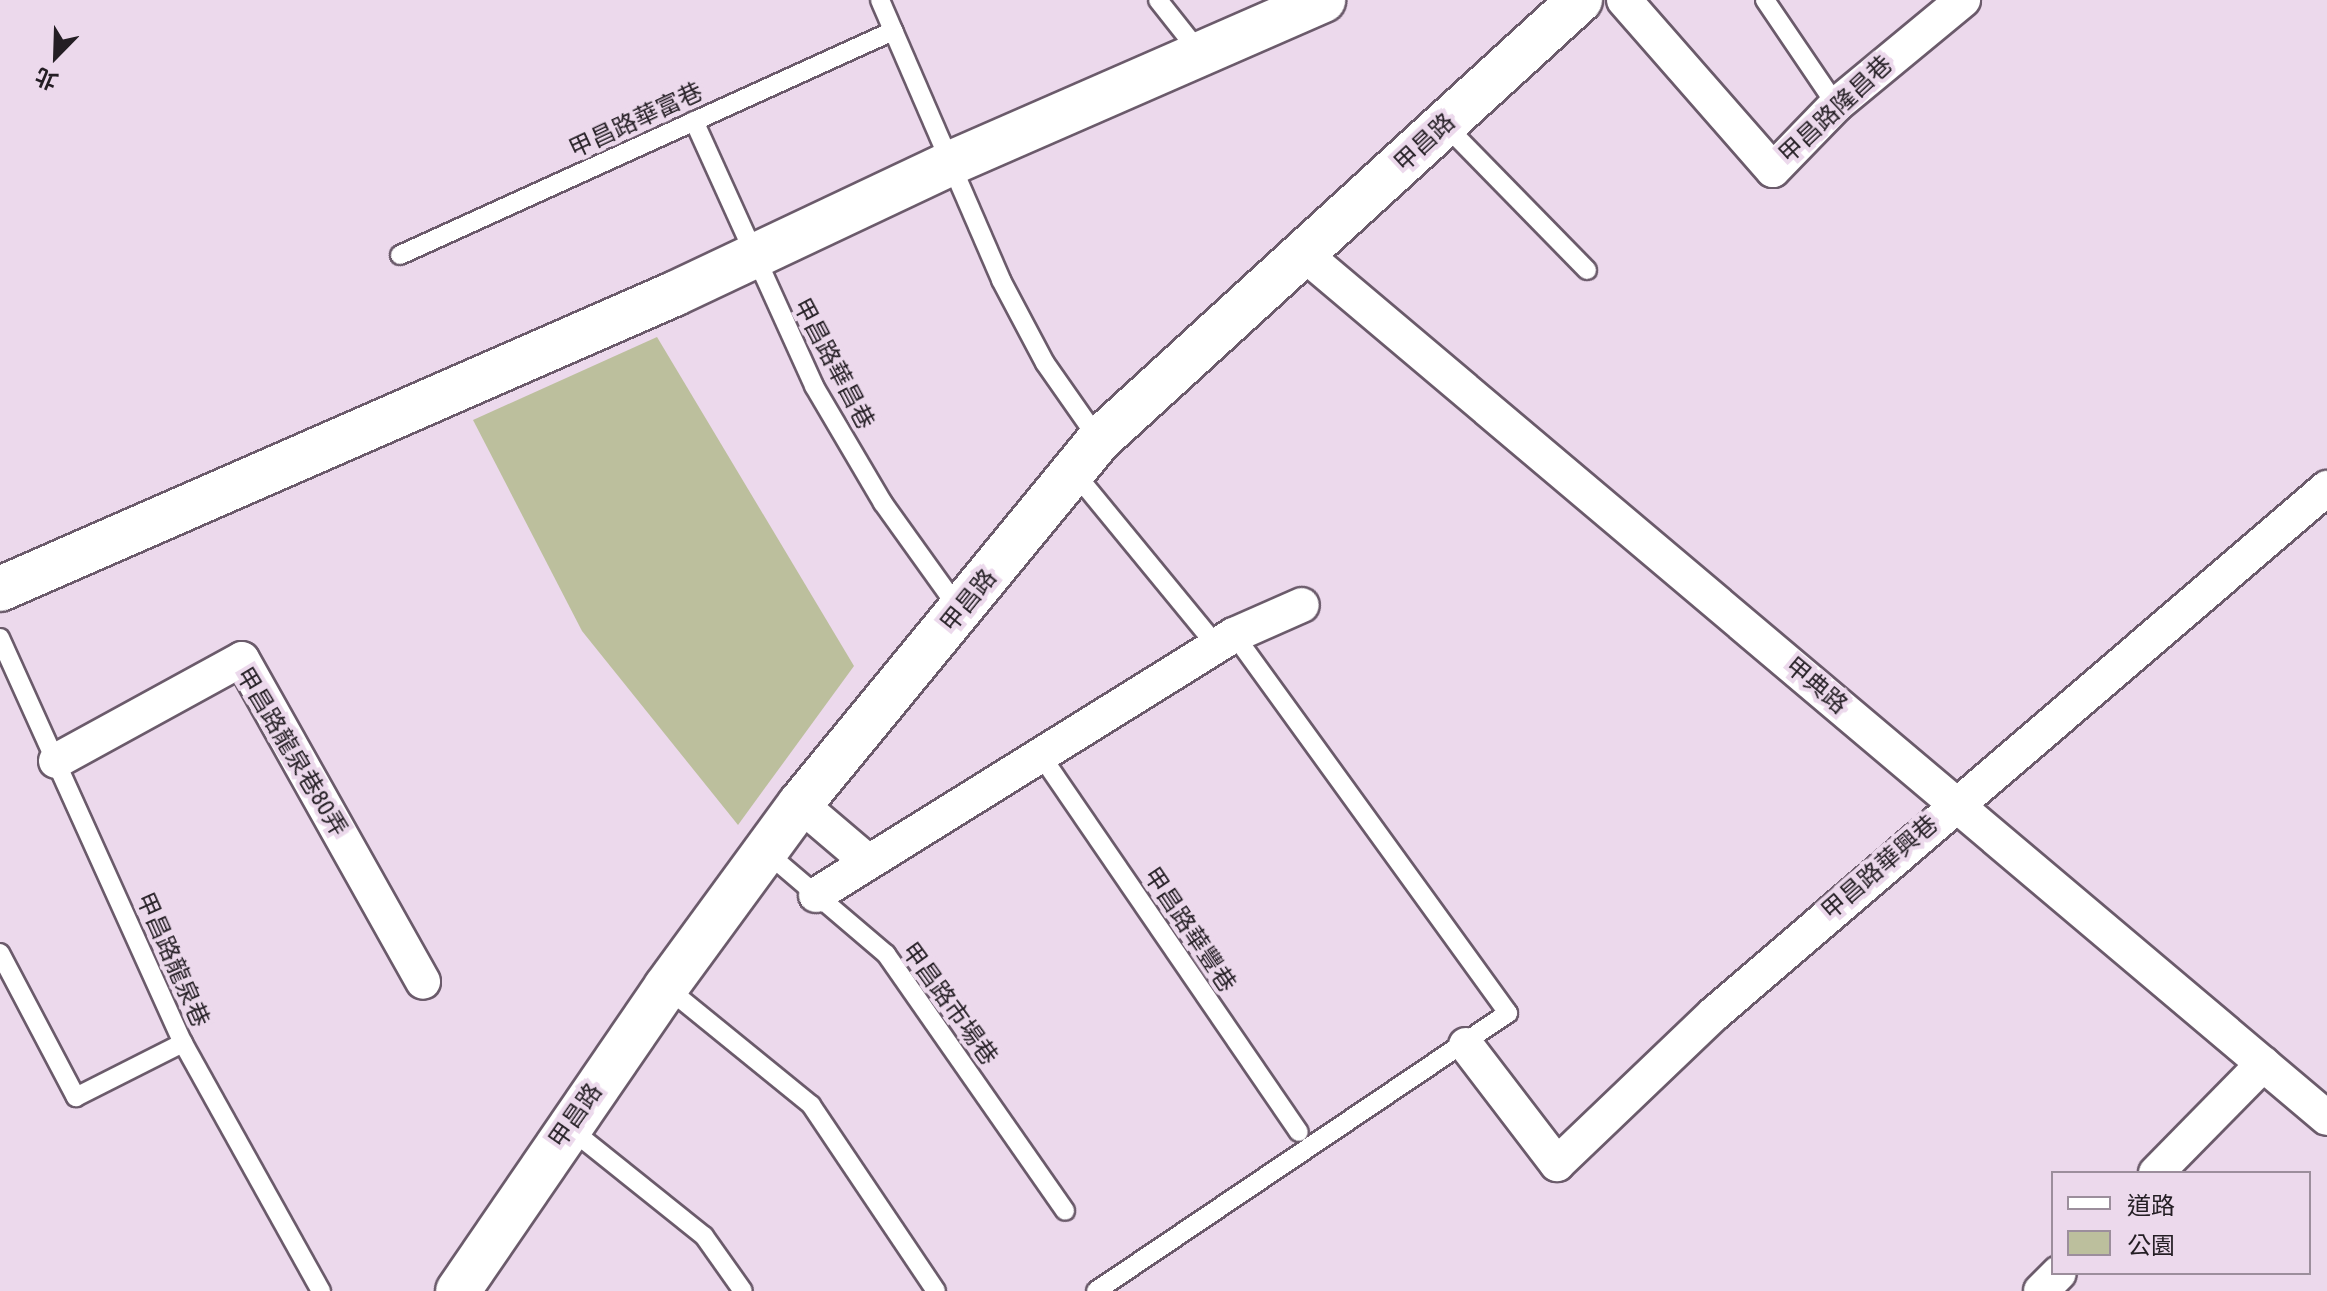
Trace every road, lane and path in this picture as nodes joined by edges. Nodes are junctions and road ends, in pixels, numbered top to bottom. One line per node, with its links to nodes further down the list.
1 (880, 0): 8 (lane)
2 (1158, 0): 9 (lane)
3 (1323, 0): 9 (street)
4 (1580, 0): 12 (street, 甲昌路)
5 (1624, 0): 10 (street, 甲昌路隆昌巷)
6 (1765, 0): 10 (lane)
7 (1963, 0): 10 (street, 甲昌路隆昌巷)
8 (893, 31): 11 (lane, 甲昌路華富巷); 13 (lane)
9 (1200, 53): 13 (street)
10 (1836, 105)
11 (694, 121): 15 (lane, 甲昌路華富巷); 16 (lane, 甲昌路華昌巷)
12 (1445, 125): 14 (street, 甲昌路); 17 (lane)
13 (953, 162): 16 (street); 18 (lane)
14 (1304, 254): 18 (street, 甲昌路); 27 (street, 甲典路)
15 (400, 255)
16 (752, 258): 20 (street); 22 (lane, 甲昌路華昌巷)
17 (1587, 270)
18 (1086, 456): 22 (street, 甲昌路); 24 (lane)
19 (2327, 488): 27 (street, 甲昌路華興巷)
20 (0, 589)
21 (1302, 605): 24 (street)
22 (961, 611): 28 (street, 甲昌路)
23 (0, 638): 26 (lane, 甲昌路龍泉巷)
24 (1225, 640): 25 (street); 36 (lane)
25 (1040, 754): 30 (street); 40 (lane, 甲昌路華豐巷)
26 (56, 761): 33 (street, 甲昌路龍泉巷80弄); 35 (lane, 甲昌路龍泉巷)
27 (1954, 803): 36 (street, 甲昌路華興巷); 37 (street, 甲典路)
28 (800, 804): 29 (street, 甲昌路); 30 (street)
29 (765, 851): 31 (lane, 甲昌路市場巷); 34 (street, 甲昌路)
30 (867, 861): 31 (street)
31 (816, 895): 42 (lane, 甲昌路市場巷)
32 (0, 953): 35 (lane)
33 (423, 982)
34 (666, 987): 39 (street, 甲昌路); 47 (lane)
35 (183, 1043): 44 (lane, 甲昌路龍泉巷)
36 (1466, 1045): 48 (lane)
37 (2263, 1064): 38 (street, 甲典路); 41 (street)
38 (2327, 1118)
39 (568, 1127): 45 (street, 甲昌路); 46 (lane)
40 (1299, 1132)
41 (2158, 1171)
42 (1065, 1211)
43 (2057, 1275): 49 (street)
44 (321, 1291)
45 (458, 1291)
46 (743, 1291)
47 (936, 1291)
48 (1096, 1291)
49 (2041, 1291)

